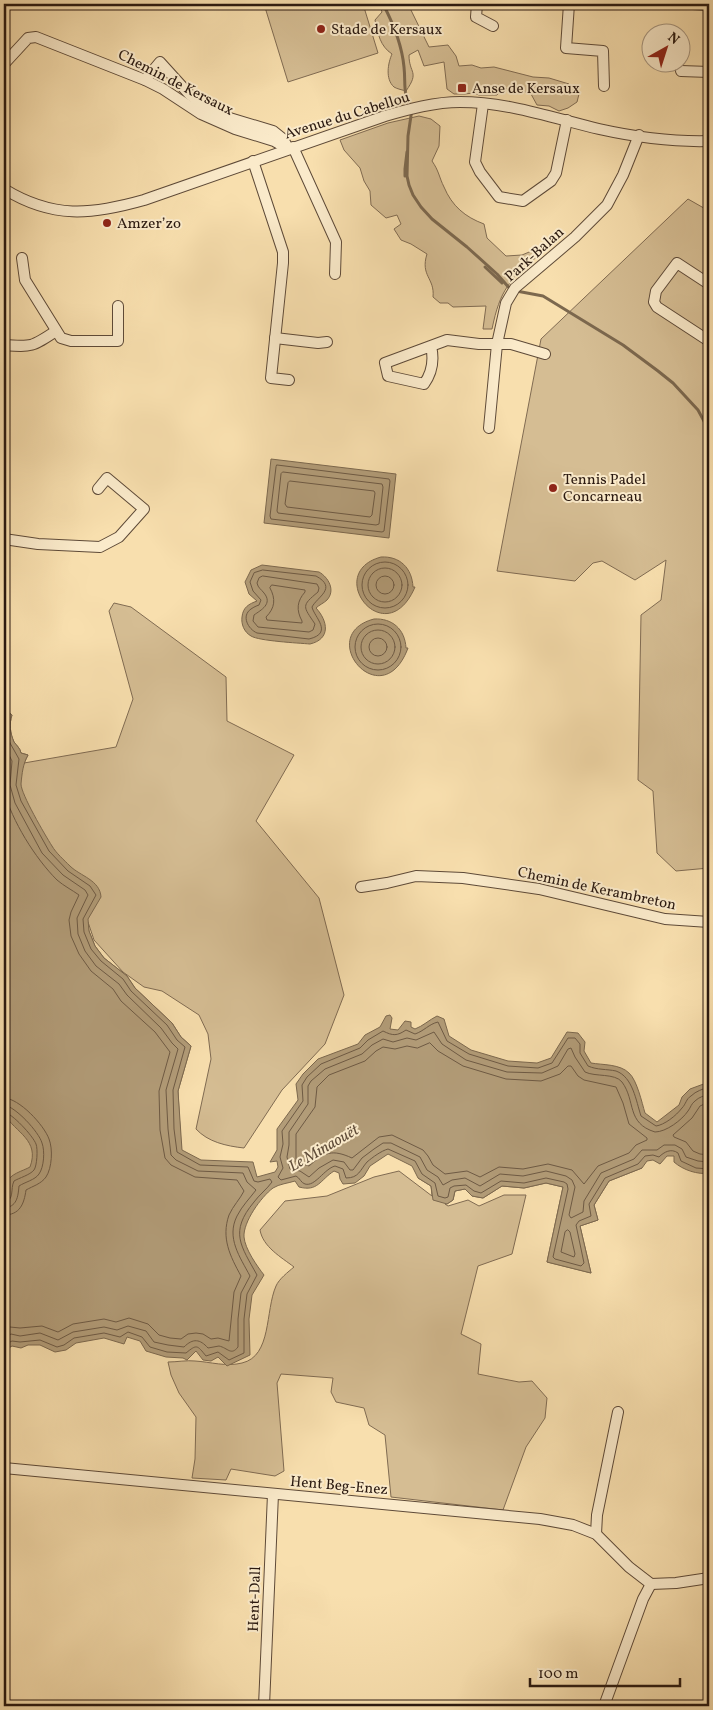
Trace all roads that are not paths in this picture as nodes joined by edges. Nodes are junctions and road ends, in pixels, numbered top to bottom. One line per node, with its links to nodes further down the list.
1 (477, 4): 5 (street)
2 (569, 4): 10 (street)
3 (693, 4): 4 (street)
4 (707, 5)
5 (493, 26)
6 (4, 64): 9 (street, Chemin de Kersaux)
7 (690, 72): 8 (street)
8 (709, 72)
9 (145, 80): 15 (street, Chemin de Kersaux); 15 (street)
10 (604, 86)
11 (482, 104): 12 (street, Avenue du Cabellou); 12 (street); 15 (street, Avenue du Cabellou)
12 (567, 120): 13 (street, Avenue du Cabellou)
13 (639, 135): 14 (street, Avenue du Cabellou); 26 (street, Park-Balan)
14 (709, 141)
15 (291, 148): 16 (street, Avenue du Cabellou); 19 (street)
16 (253, 161): 17 (street, Avenue du Cabellou); 23 (street)
17 (4, 190)
18 (22, 258): 22 (street)
19 (335, 274)
20 (709, 284): 24 (street)
21 (118, 306): 22 (street)
22 (56, 331): 27 (street)
23 (275, 338): 25 (street); 30 (street)
24 (709, 341)
25 (327, 342)
26 (498, 344): 28 (street); 29 (street); 31 (street, Park-Balan)
27 (4, 346)
28 (431, 346): 28 (street)
29 (544, 354)
30 (289, 380)
31 (489, 428)
32 (98, 489): 33 (street)
33 (4, 539)
34 (361, 887): 35 (street, Chemin de Kerambreton)
35 (709, 922)
36 (618, 1412): 39 (street)
37 (4, 1468): 38 (street, Hent Beg-Enez)
38 (273, 1494): 39 (street, Hent Beg-Enez); 42 (street, Hent-Dall)
39 (596, 1534): 41 (street, Hent Beg-Enez)
40 (709, 1578): 41 (street)
41 (651, 1584): 43 (street)
42 (264, 1706)
43 (604, 1706)

